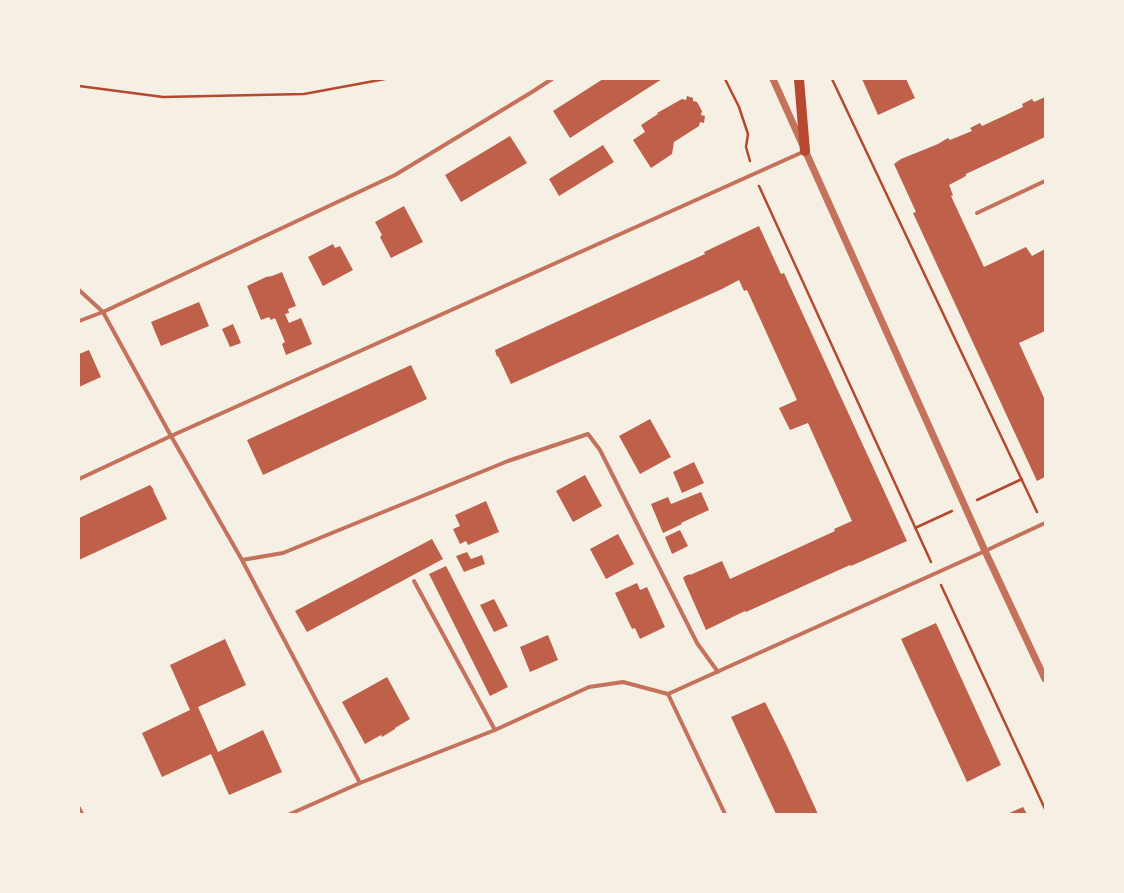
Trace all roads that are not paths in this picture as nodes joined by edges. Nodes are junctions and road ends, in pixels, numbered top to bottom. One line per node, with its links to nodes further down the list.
1 (552, 79): 8 (street)
2 (773, 79): 4 (street)
3 (800, 79): 4 (main road)
4 (805, 151): 10 (street); 13 (street)
5 (1045, 181): 6 (street)
6 (977, 213)
7 (79, 290): 8 (street)
8 (103, 312): 9 (street); 10 (street)
9 (79, 321)
10 (171, 436): 11 (street); 14 (street)
11 (79, 479)
12 (1044, 524): 13 (street)
13 (985, 551): 16 (street); 17 (street)
14 (242, 560): 16 (street); 20 (street)
15 (414, 581): 19 (street)
16 (718, 672): 18 (street)
17 (1045, 679)
18 (668, 694): 19 (street); 24 (street)
19 (494, 730): 20 (street)
20 (360, 783): 23 (street)
21 (79, 808): 22 (street)
22 (82, 814)
23 (290, 814)
24 (725, 814)

